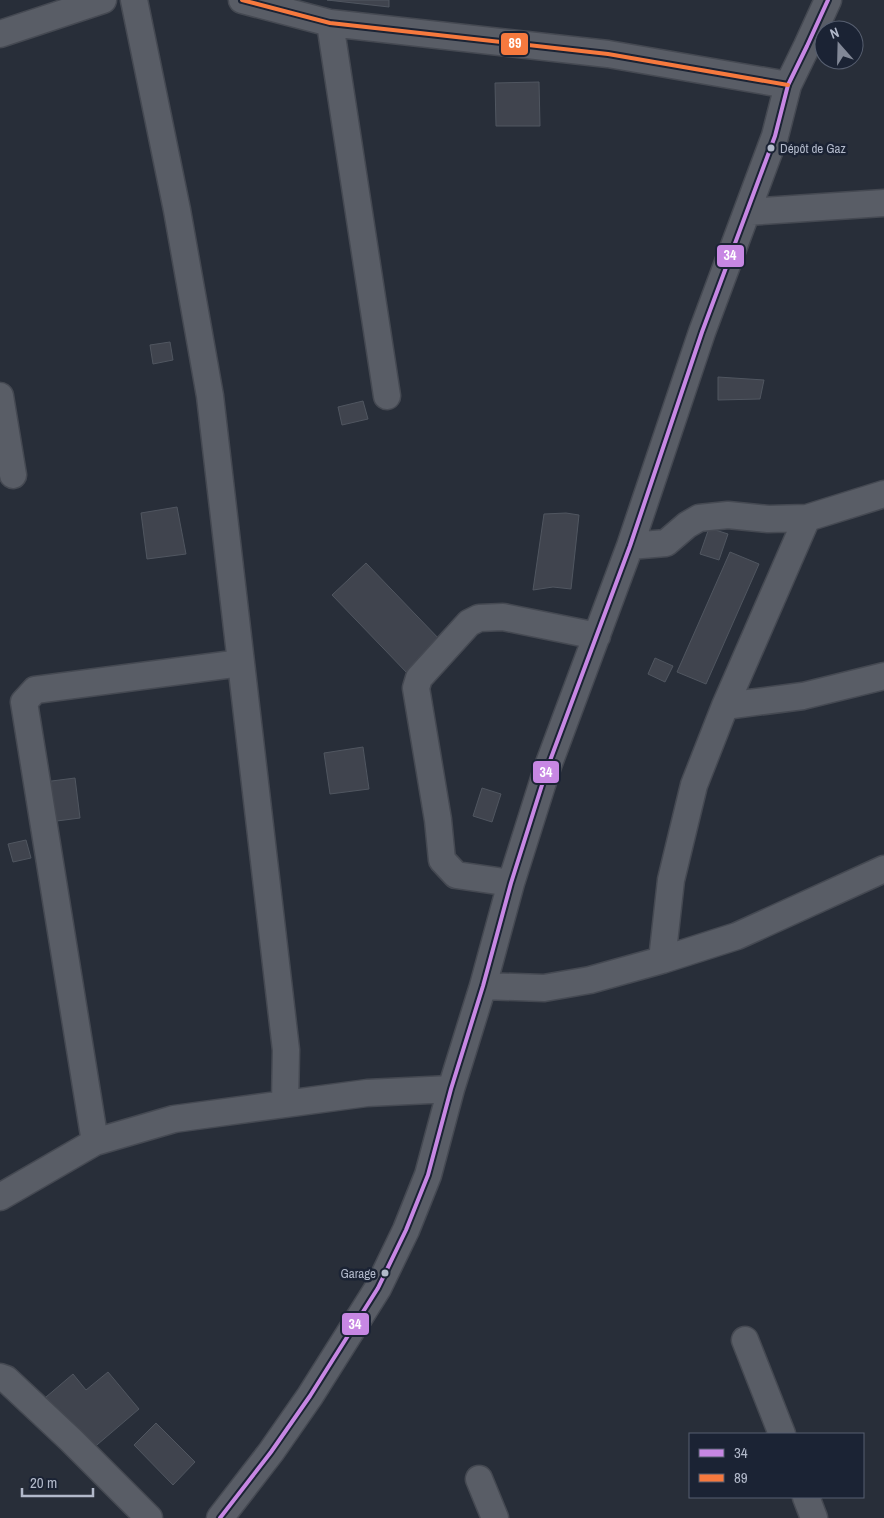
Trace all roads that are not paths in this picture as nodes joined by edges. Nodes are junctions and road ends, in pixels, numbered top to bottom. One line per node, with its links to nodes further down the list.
1 (103, 0): 6 (street)
2 (134, 0): 17 (street)
3 (242, 0): 5 (street)
4 (828, 0): 7 (street)
5 (330, 23): 7 (street); 11 (street)
6 (0, 34)
7 (788, 85): 9 (street)
8 (884, 203): 9 (street)
9 (746, 212): 15 (street)
10 (0, 396): 12 (street)
11 (386, 396)
12 (13, 474)
13 (884, 494): 14 (street)
14 (807, 518): 15 (street); 19 (street)
15 (630, 546): 16 (street)
16 (597, 636): 21 (street); 21 (street)
17 (241, 663): 25 (street); 26 (street)
18 (884, 676): 19 (street)
19 (725, 706): 22 (street)
20 (884, 869): 22 (street)
21 (511, 883): 23 (street)
22 (662, 960): 23 (street)
23 (482, 986): 24 (street)
24 (451, 1089): 25 (street); 34 (street)
25 (285, 1104): 26 (street)
26 (95, 1142): 27 (street)
27 (0, 1197)
28 (745, 1340): 30 (street)
29 (0, 1377): 33 (street)
30 (782, 1433)
31 (479, 1479): 35 (street)
32 (806, 1498): 36 (street)
33 (149, 1518)
34 (220, 1518)
35 (495, 1518)
36 (814, 1518)

